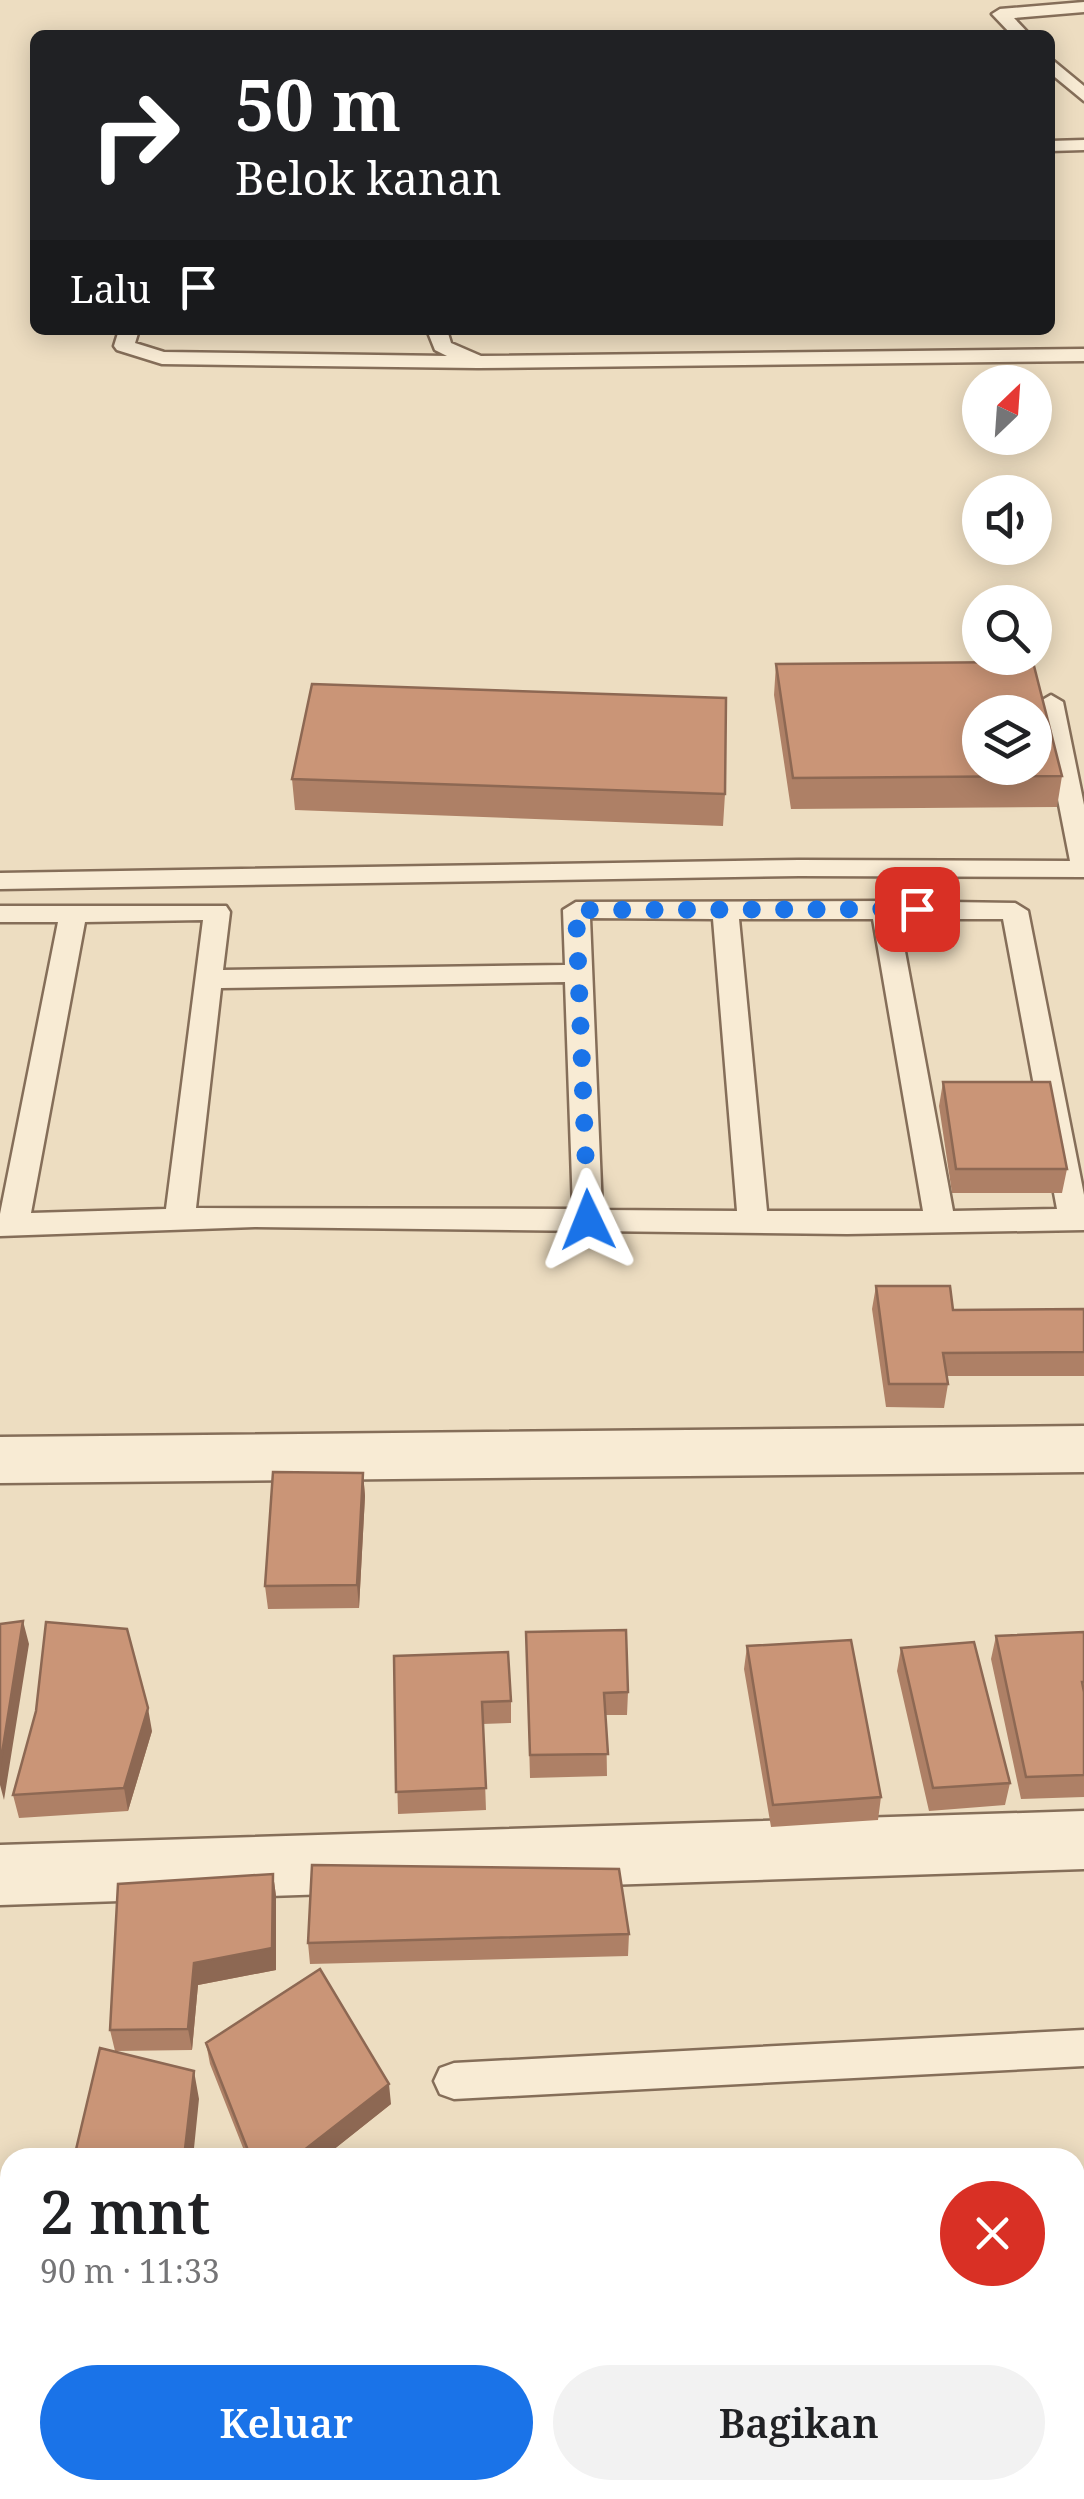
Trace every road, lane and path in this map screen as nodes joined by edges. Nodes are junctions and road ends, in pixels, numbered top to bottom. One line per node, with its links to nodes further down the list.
1 (1084, 7): 2 (lane)
2 (1017, 30)
3 (1055, 67): 4 (lane)
4 (1084, 96)
5 (1084, 145): 6 (lane)
6 (1055, 146)
7 (127, 335): 10 (lane)
8 (439, 335): 10 (lane)
9 (1084, 355): 10 (lane)
10 (478, 362)
11 (1052, 702): 12 (lane)
12 (0, 881)
13 (726, 909): 14 (lane); 17 (lane); 22 (lane)
14 (884, 909): 20 (lane); 23 (lane)
15 (0, 914): 16 (lane)
16 (73, 914): 18 (lane); 24 (lane)
17 (579, 973): 18 (lane); 21 (lane)
18 (210, 979): 19 (lane)
19 (180, 1218): 21 (lane); 24 (lane)
20 (1079, 1219): 23 (lane)
21 (588, 1220): 22 (lane)
22 (753, 1222): 23 (lane)
23 (940, 1222)
24 (7, 1224)
25 (1084, 1449): 26 (street)
26 (0, 1460)
27 (1084, 1840): 28 (street)
28 (0, 1875)
29 (1084, 2048): 30 (lane)
30 (454, 2081)

